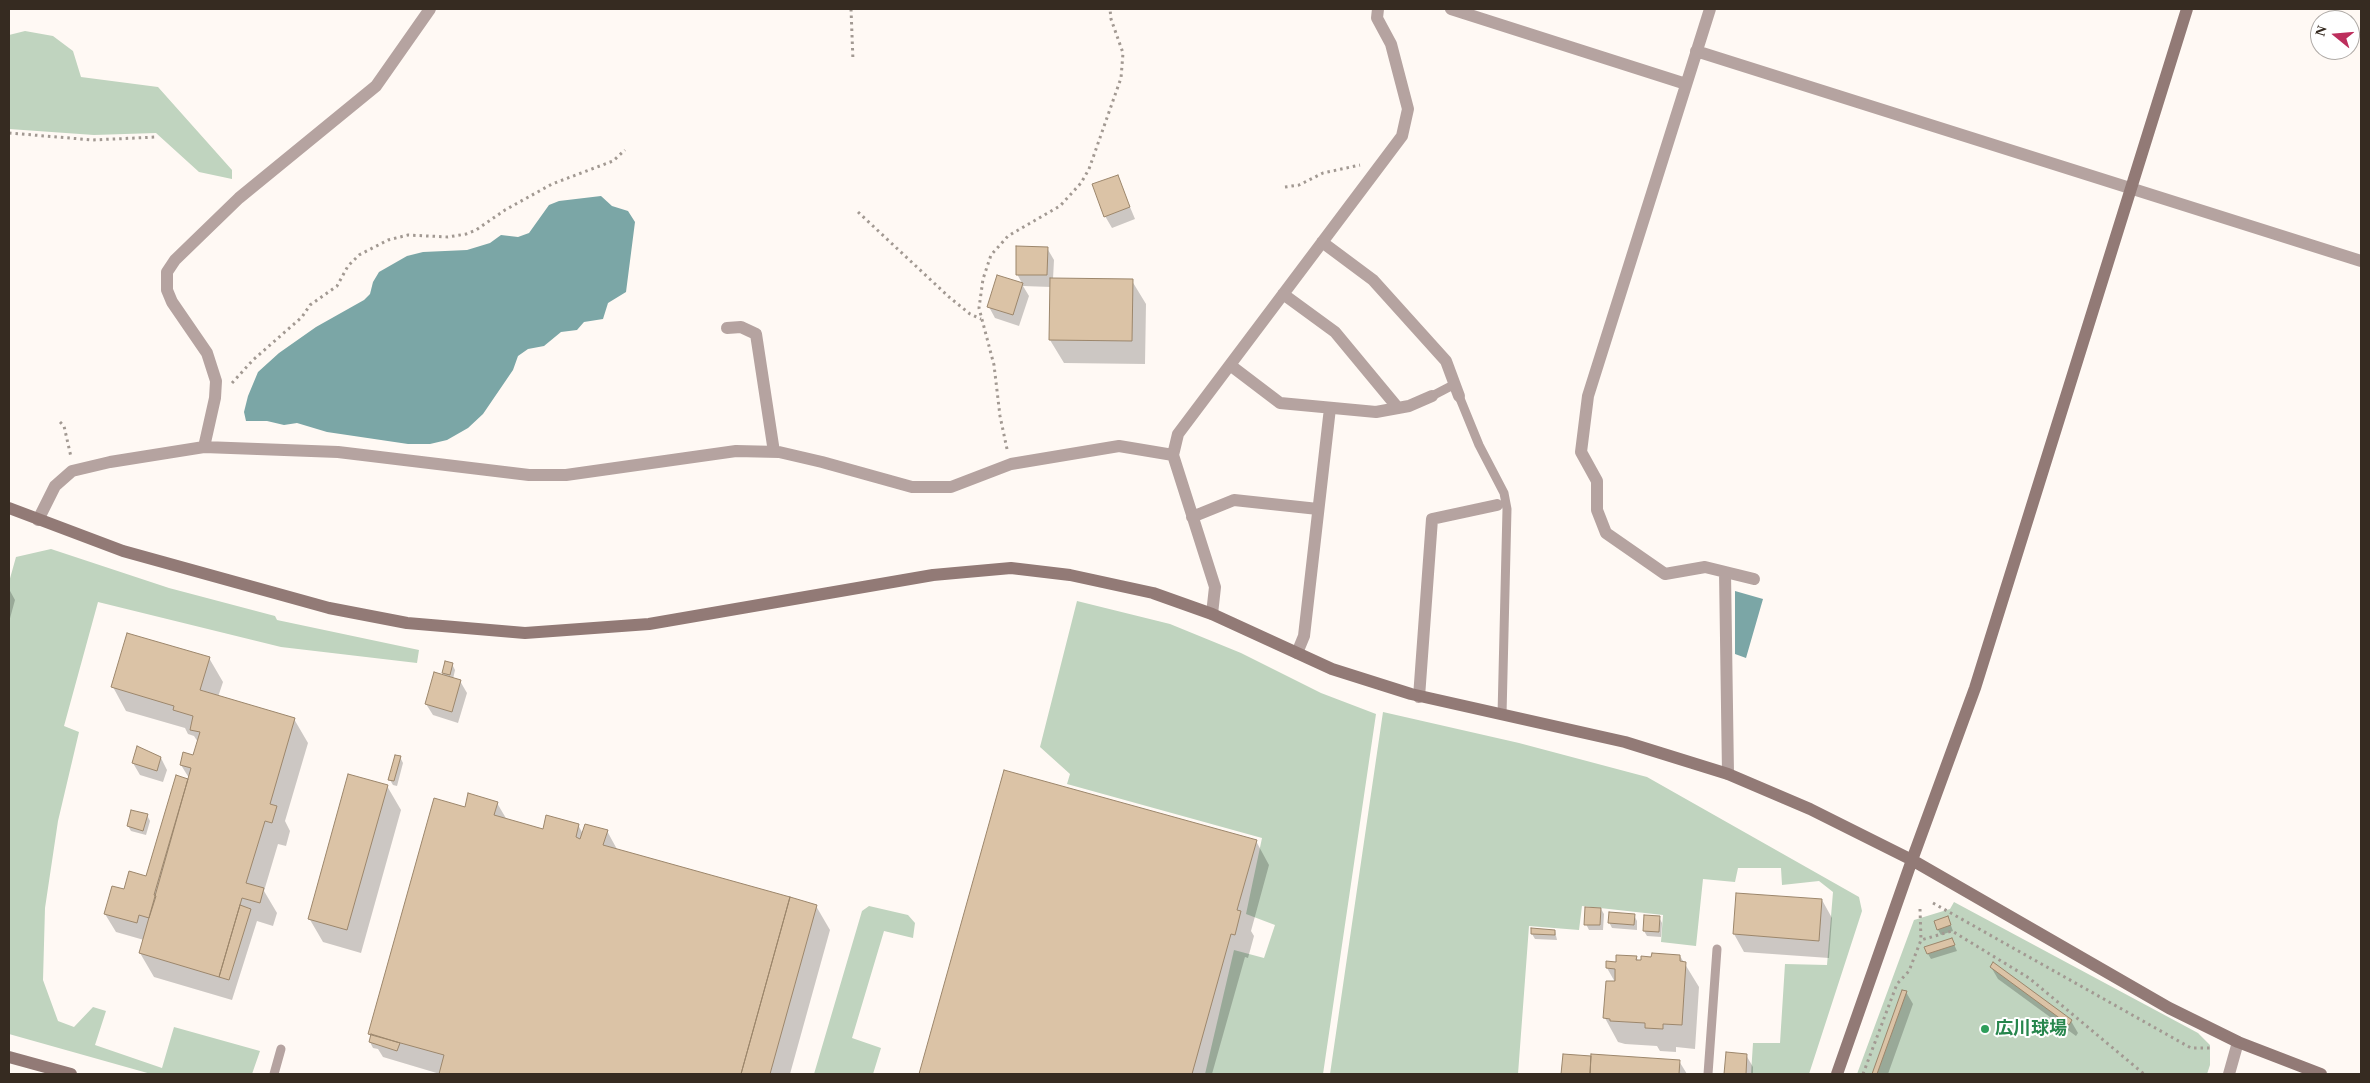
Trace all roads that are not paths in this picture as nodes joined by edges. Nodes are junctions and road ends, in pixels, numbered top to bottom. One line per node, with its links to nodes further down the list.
1 (430, 9): 18 (street)
2 (1378, 9): 9 (street)
3 (1451, 9): 7 (street)
4 (1710, 9): 6 (street)
5 (2186, 9): 8 (street)
6 (1696, 51): 7 (street); 8 (street)
7 (1686, 84): 26 (street)
8 (2131, 187): 10 (street); 33 (street)
9 (1322, 242): 11 (street); 14 (street)
10 (2361, 261)
11 (1283, 294): 13 (street); 17 (street)
12 (727, 328): 19 (street)
13 (1230, 365): 16 (street); 20 (street)
14 (1457, 390): 15 (lane); 31 (lane)
15 (1432, 396): 17 (street)
16 (1330, 408): 17 (street); 23 (street)
17 (1398, 408)
18 (204, 447): 19 (street); 25 (street)
19 (774, 452): 20 (street)
20 (1172, 455): 24 (street)
21 (1497, 505): 30 (street)
22 (9, 508): 25 (street)
23 (1318, 509): 24 (street); 29 (street)
24 (1192, 517): 28 (street)
25 (38, 520): 28 (street)
26 (1725, 572): 27 (street); 32 (street)
27 (1754, 579)
28 (1212, 614): 29 (street)
29 (1297, 653): 30 (street)
30 (1419, 697): 31 (street)
31 (1502, 715): 32 (street)
32 (1728, 774): 33 (street)
33 (1912, 860): 35 (street); 41 (street)
34 (1717, 949): 40 (lane)
35 (2238, 1042): 42 (street); 43 (street)
36 (281, 1049): 39 (lane)
37 (9, 1057): 38 (street)
38 (71, 1074)
39 (274, 1074)
40 (1708, 1074)
41 (1838, 1074)
42 (2229, 1074)
43 (2321, 1074)

